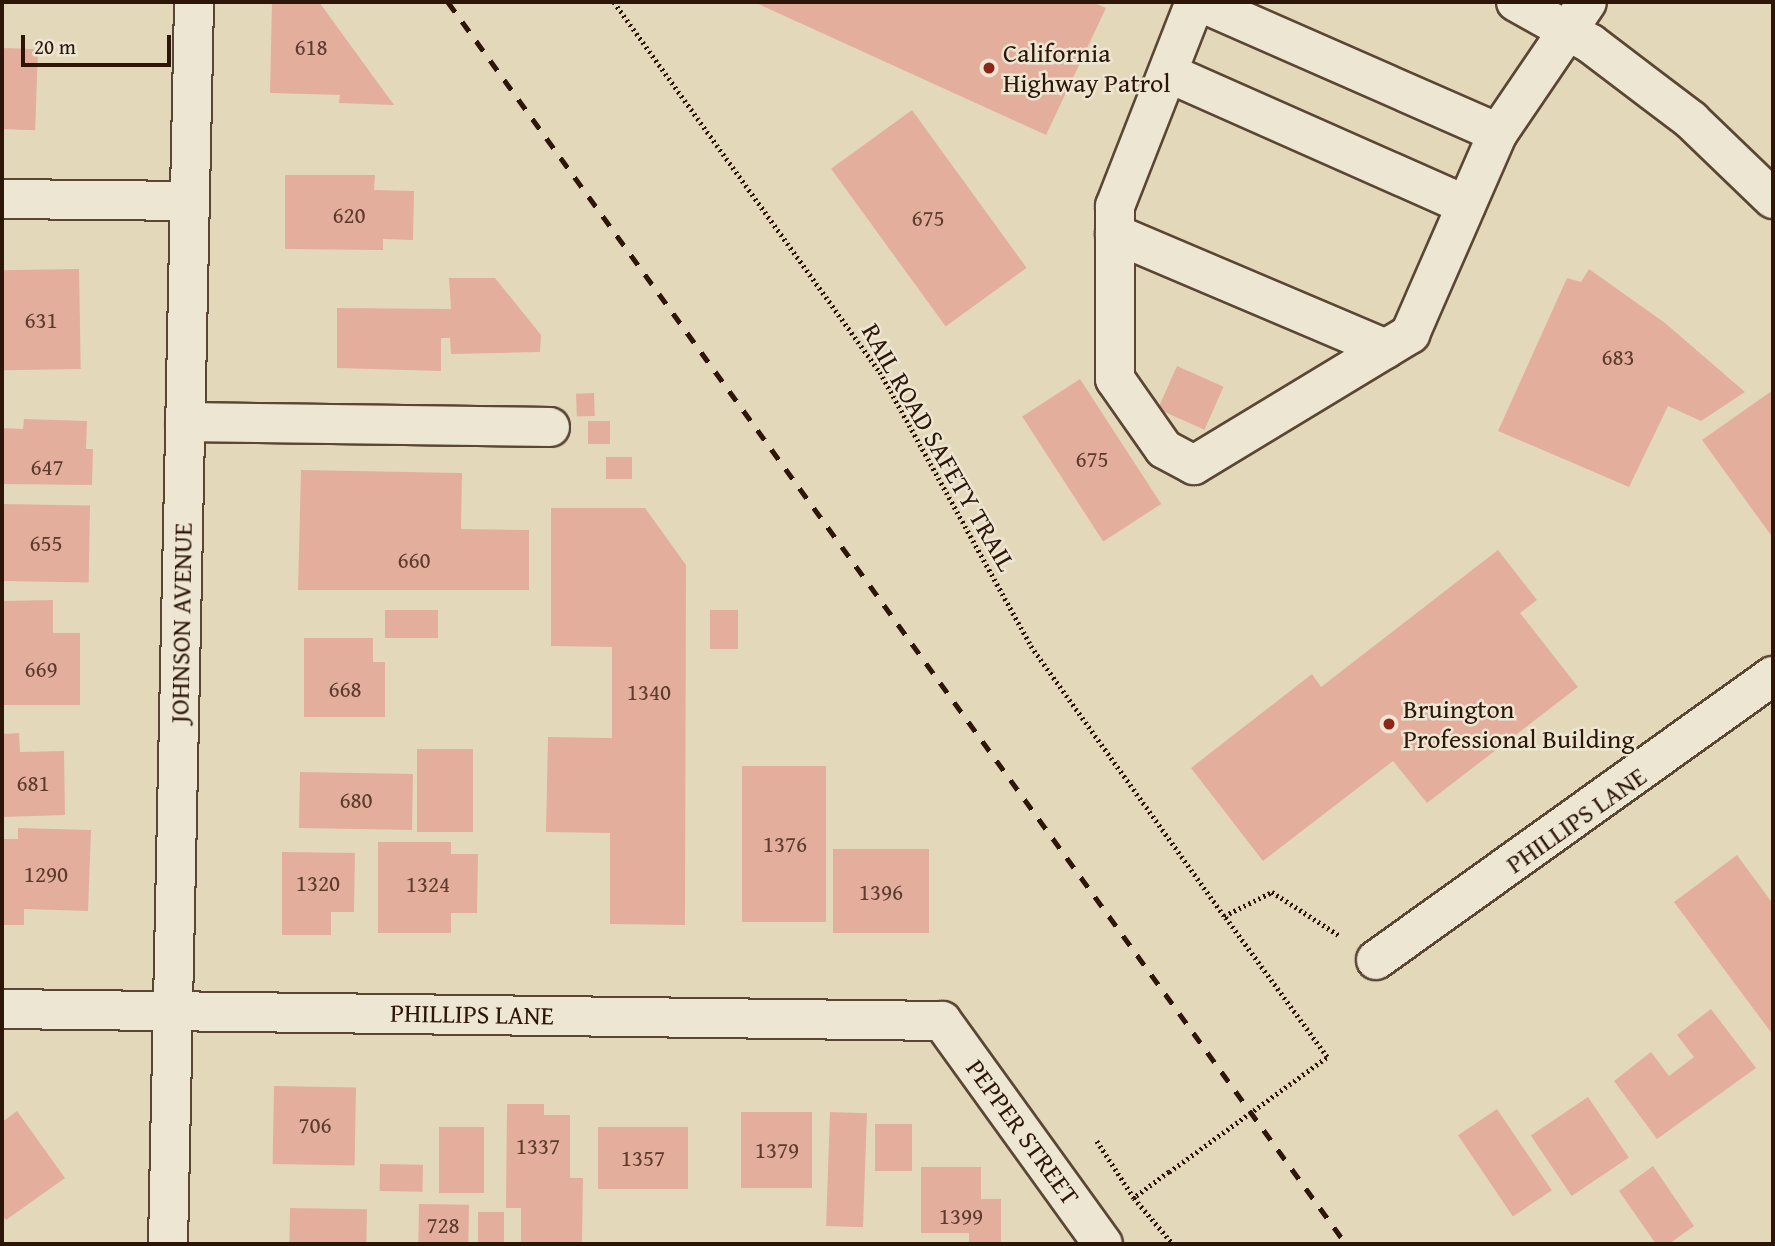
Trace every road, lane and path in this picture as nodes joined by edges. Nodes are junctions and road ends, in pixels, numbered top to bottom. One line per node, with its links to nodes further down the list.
1 (194, 2): 10 (street, JOHNSON AVENUE)
2 (614, 2): 17 (path, RAIL ROAD SAFETY TRAIL)
3 (1197, 2): 6 (street); 7 (street)
4 (1516, 2): 5 (street)
5 (1579, 17): 7 (street); 9 (street)
6 (1168, 73): 11 (street); 12 (street)
7 (1498, 133): 11 (street)
8 (2, 199): 10 (street)
9 (1773, 199)
10 (190, 201): 14 (street, JOHNSON AVENUE)
11 (1466, 205): 13 (street)
12 (1115, 234): 13 (street); 13 (street)
13 (1386, 349)
14 (185, 422): 15 (street); 20 (street, JOHNSON AVENUE)
15 (550, 427)
16 (1773, 676): 18 (street, PHILLIPS LANE)
17 (1224, 916): 18 (path); 23 (path, RAIL ROAD SAFETY TRAIL, bridge)
18 (1376, 960)
19 (2, 1009): 20 (street, PHILLIPS LANE)
20 (172, 1010): 21 (street, PHILLIPS LANE); 24 (street, JOHNSON AVENUE)
21 (942, 1021): 25 (street, PEPPER STREET)
22 (1097, 1142): 23 (path)
23 (1134, 1198): 26 (path)
24 (168, 1244)
25 (1103, 1244)
26 (1173, 1244)

